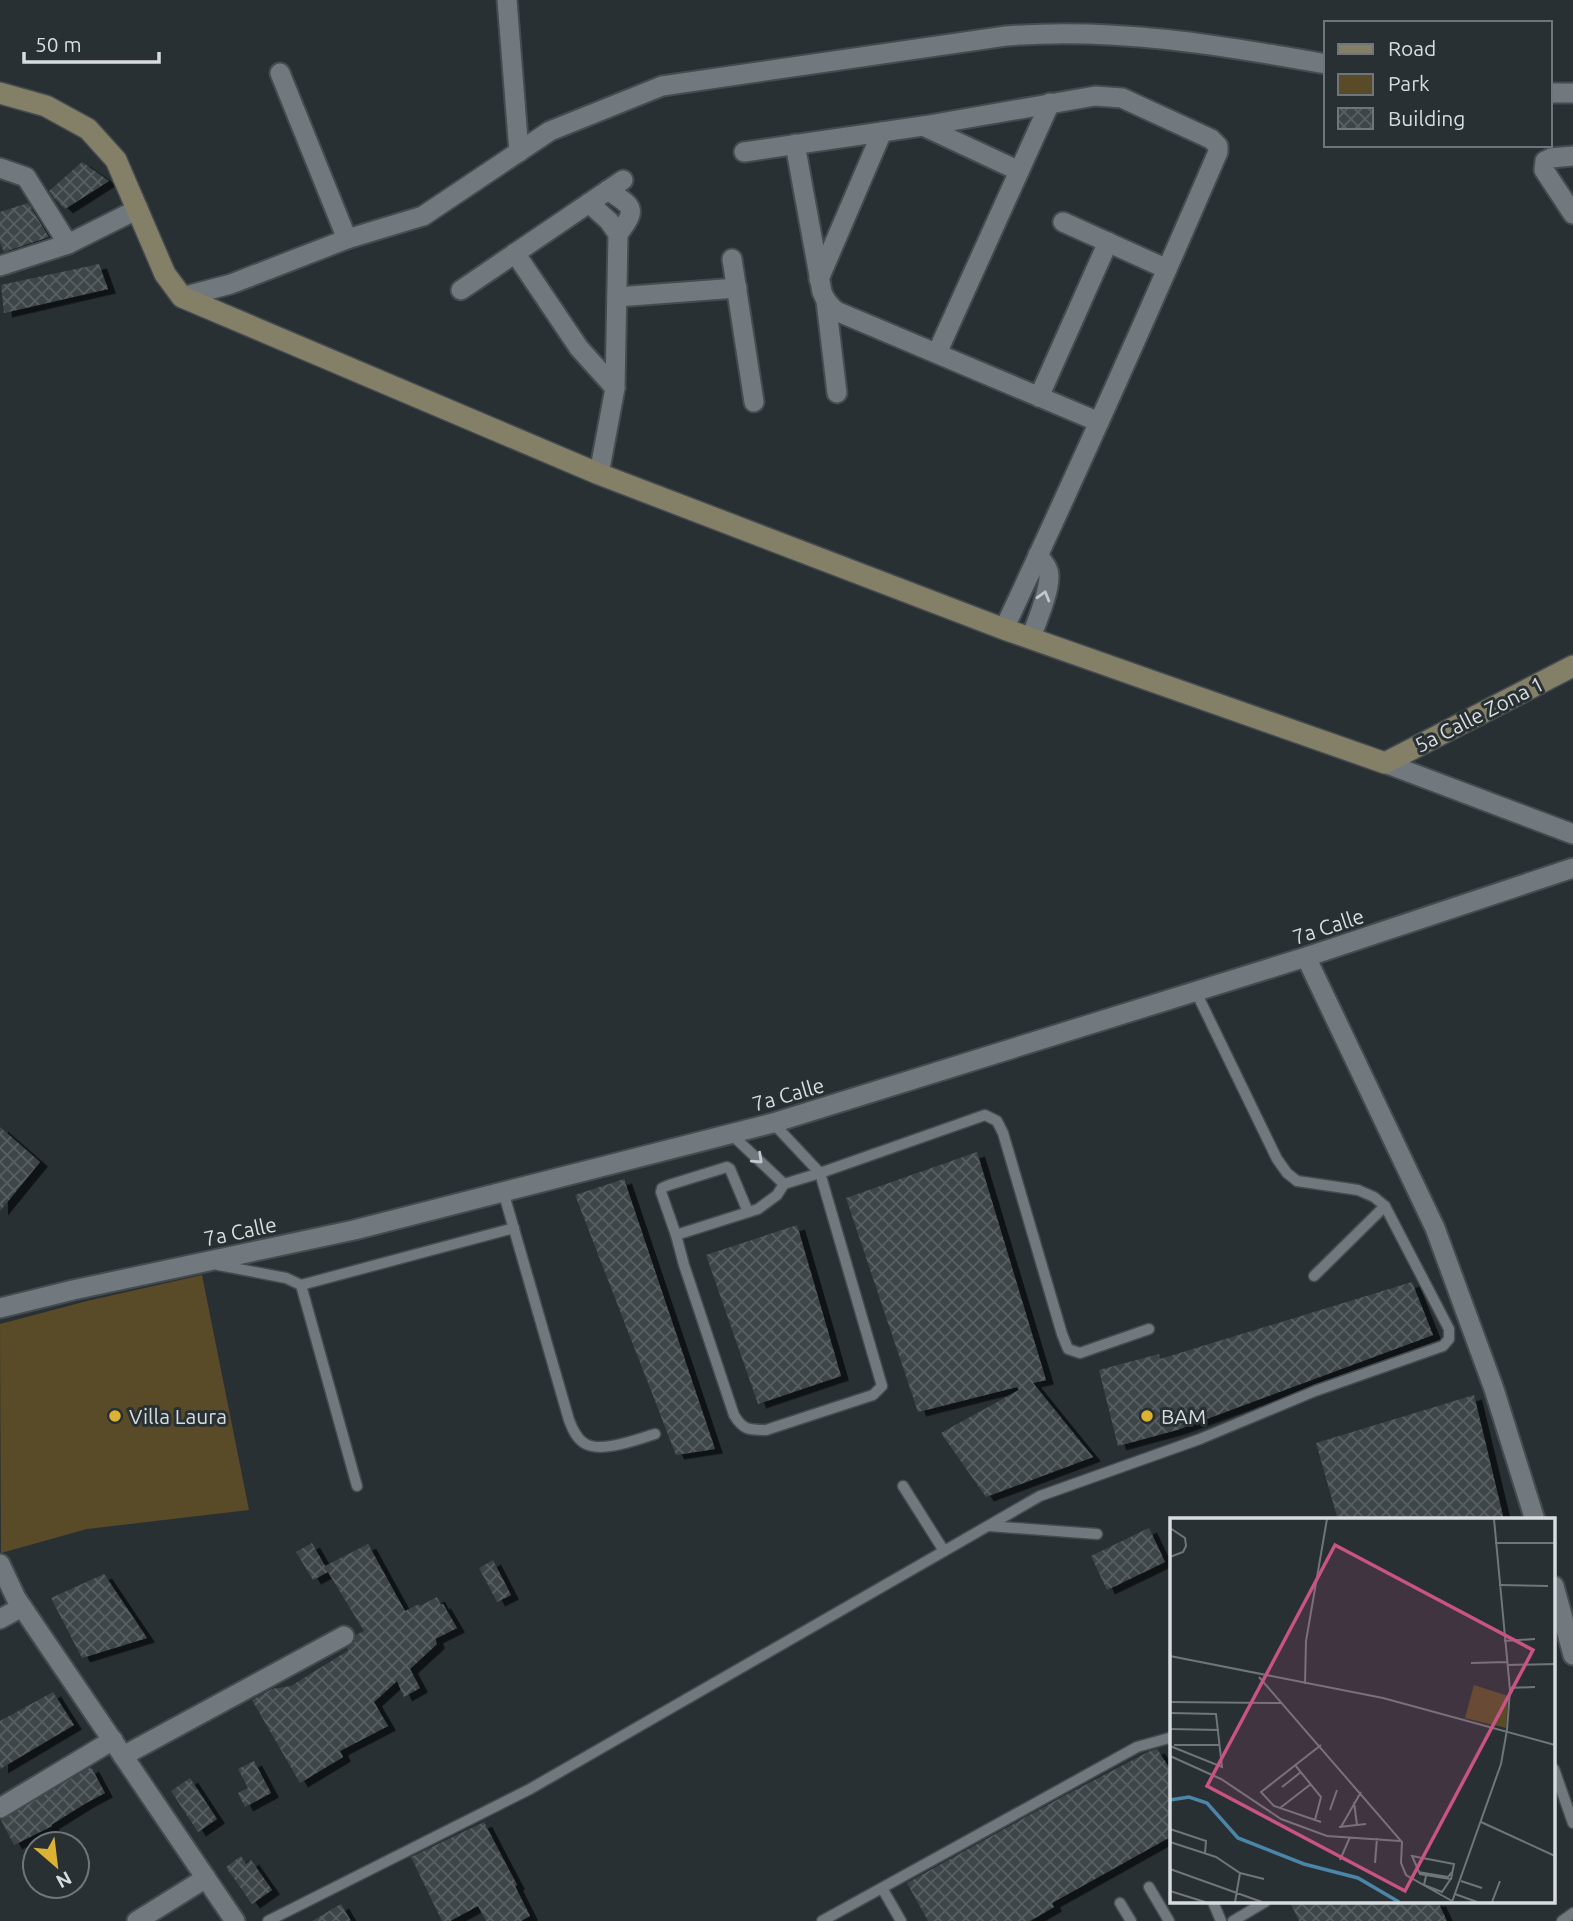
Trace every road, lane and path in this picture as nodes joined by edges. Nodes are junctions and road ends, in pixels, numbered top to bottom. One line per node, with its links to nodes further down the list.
1 (507, 0): 11 (street)
2 (1324, 64): 11 (street)
3 (280, 73): 21 (street)
4 (0, 93): 17 (street)
5 (1552, 93): 6 (street)
6 (1573, 93)
7 (1050, 103): 8 (street); 15 (street); 27 (street)
8 (923, 126): 9 (street); 15 (street)
9 (883, 132): 10 (street); 28 (street)
10 (795, 144): 12 (street); 28 (street)
11 (519, 152): 21 (street)
12 (744, 152)
13 (1573, 156): 18 (street)
14 (0, 168): 23 (street)
15 (1019, 171): 34 (street)
16 (589, 202): 20 (street); 20 (street); 24 (street)
17 (138, 209): 23 (street); 31 (street)
18 (1573, 214)
19 (1063, 222): 22 (street)
20 (618, 234): 32 (street)
21 (347, 239): 31 (street)
22 (1108, 242): 27 (street); 37 (street)
23 (68, 244): 26 (street)
24 (515, 253): 30 (street); 35 (street)
25 (732, 259): 29 (street)
26 (0, 266)
27 (1167, 269): 39 (street)
28 (819, 279): 33 (street)
29 (737, 288): 32 (street); 38 (street)
30 (461, 290)
31 (182, 297): 40 (street)
32 (617, 297): 35 (street)
33 (826, 302): 34 (street); 36 (street)
34 (937, 354): 37 (street)
35 (615, 388): 40 (street)
36 (837, 393)
37 (1039, 397): 39 (street)
38 (754, 402)
39 (1099, 422): 41 (street)
40 (599, 474): 42 (street)
41 (1038, 555): 42 (street); 43 (street, one-way to 41)
42 (1004, 629): 43 (street)
43 (1031, 638): 45 (street)
44 (1573, 666): 45 (street, 5a Calle Zona 1)
45 (1385, 763): 46 (street)
46 (1573, 834)
47 (1573, 868): 48 (street, 7a Calle)
48 (1306, 957): 49 (street, 7a Calle); 67 (street)
49 (1196, 992): 50 (street, 7a Calle); 55 (lane)
50 (773, 1123): 51 (street, 7a Calle); 52 (lane)
51 (731, 1134): 53 (lane, one-way to 53); 54 (street, 7a Calle)
52 (820, 1173): 53 (lane); 58 (lane); 63 (lane)
53 (784, 1184): 56 (lane)
54 (503, 1191): 57 (lane); 59 (street, 7a Calle)
55 (1385, 1206): 60 (lane); 68 (lane)
56 (748, 1212): 58 (lane); 58 (lane)
57 (514, 1228): 61 (lane); 64 (lane)
58 (676, 1235)
59 (204, 1262): 61 (lane); 62 (street, 7a Calle)
60 (1314, 1276)
61 (301, 1284): 65 (lane)
62 (0, 1308)
63 (1150, 1329)
64 (655, 1434)
65 (357, 1486)
66 (903, 1486): 70 (lane)
67 (1534, 1518)
68 (989, 1526): 69 (lane); 70 (lane)
69 (1097, 1534)
70 (944, 1551): 91 (lane)
71 (0, 1564): 73 (street)
72 (1556, 1593): 76 (street)
73 (22, 1607): 74 (street); 78 (street)
74 (0, 1619)
75 (344, 1636): 78 (street)
76 (1573, 1655)
77 (1170, 1739): 84 (lane)
78 (118, 1748): 80 (street); 82 (street)
79 (1556, 1775): 81 (lane)
80 (0, 1808)
81 (1573, 1823)
82 (206, 1878): 89 (street); 90 (street)
83 (1149, 1887): 95 (lane)
84 (882, 1888): 92 (lane); 93 (lane)
85 (1120, 1903): 94 (lane)
86 (1214, 1904): 96 (lane)
87 (1262, 1904): 97 (lane)
88 (1573, 1913): 98 (lane)
89 (136, 1921)
90 (235, 1921)
91 (268, 1921)
92 (822, 1921)
93 (901, 1921)
94 (1131, 1921)
95 (1168, 1921)
96 (1221, 1921)
97 (1233, 1921)
98 (1562, 1921)

